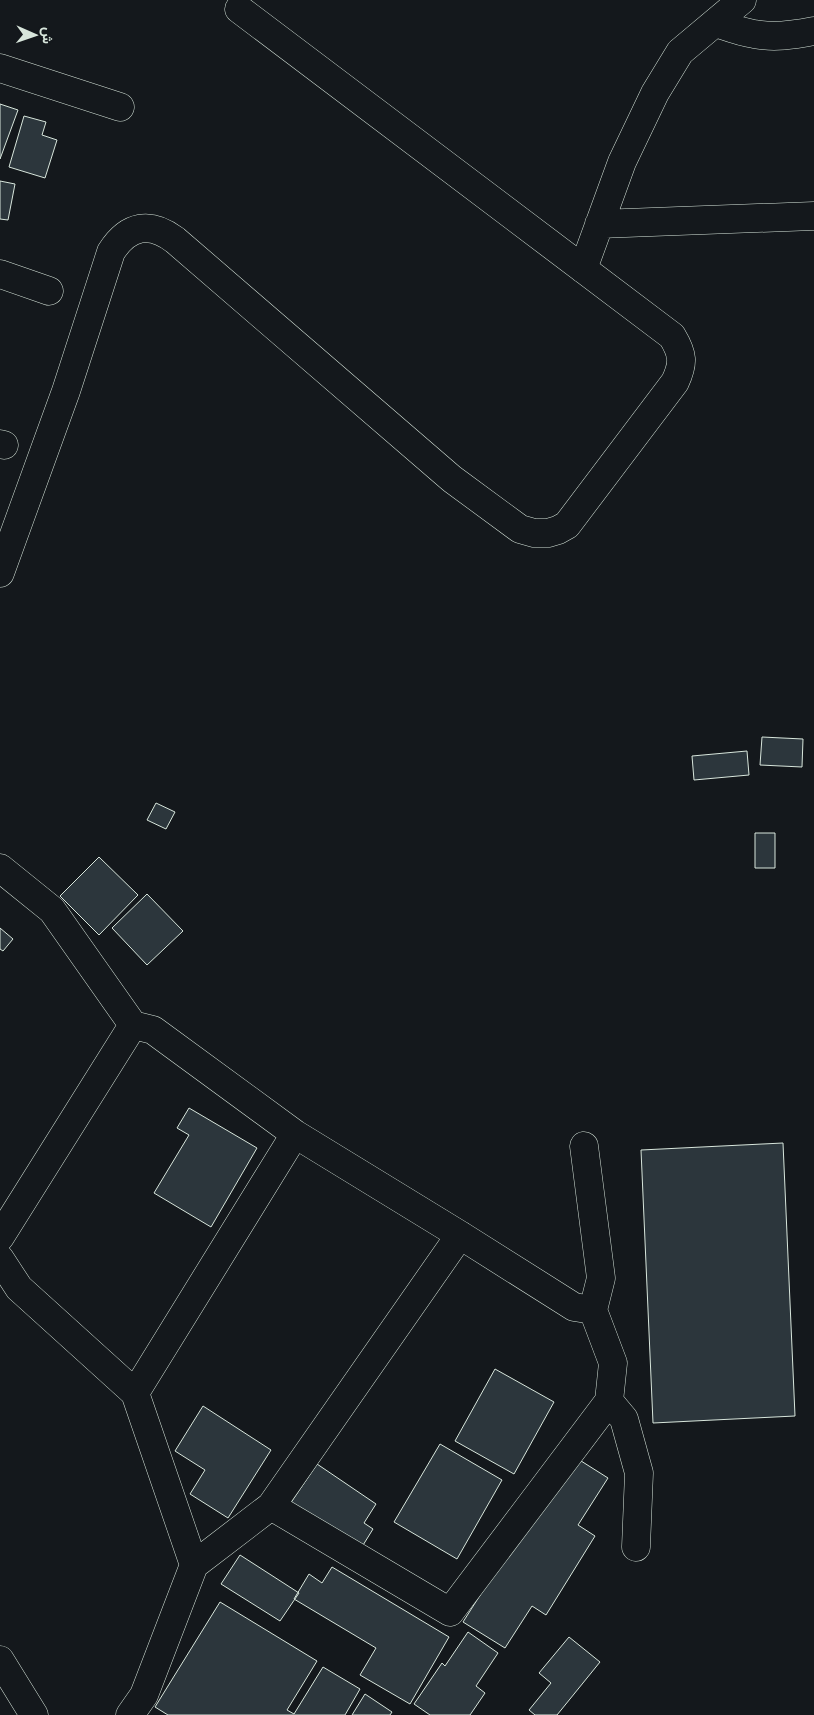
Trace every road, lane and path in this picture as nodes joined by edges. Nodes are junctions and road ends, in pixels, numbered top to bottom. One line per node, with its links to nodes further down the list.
1 (742, 0): 3 (street)
2 (239, 9): 9 (street)
3 (716, 22): 4 (street); 8 (street)
4 (814, 31)
5 (0, 68): 6 (street)
6 (120, 107)
7 (814, 216): 8 (street)
8 (599, 224): 9 (street)
9 (584, 269): 12 (street)
10 (0, 274): 11 (street)
11 (49, 291)
12 (0, 573)
13 (0, 868): 14 (street)
14 (133, 1025): 15 (street); 18 (street)
15 (295, 1134): 17 (street); 21 (street)
16 (584, 1146): 20 (street)
17 (460, 1235): 20 (street); 23 (street)
18 (0, 1237)
19 (0, 1259): 21 (street)
20 (593, 1310): 22 (street)
21 (136, 1394): 25 (street)
22 (609, 1401): 23 (street); 24 (street)
23 (271, 1506): 25 (street)
24 (636, 1547)
25 (194, 1565): 28 (street)
26 (0, 1660): 27 (street)
27 (34, 1715)
28 (130, 1715)

